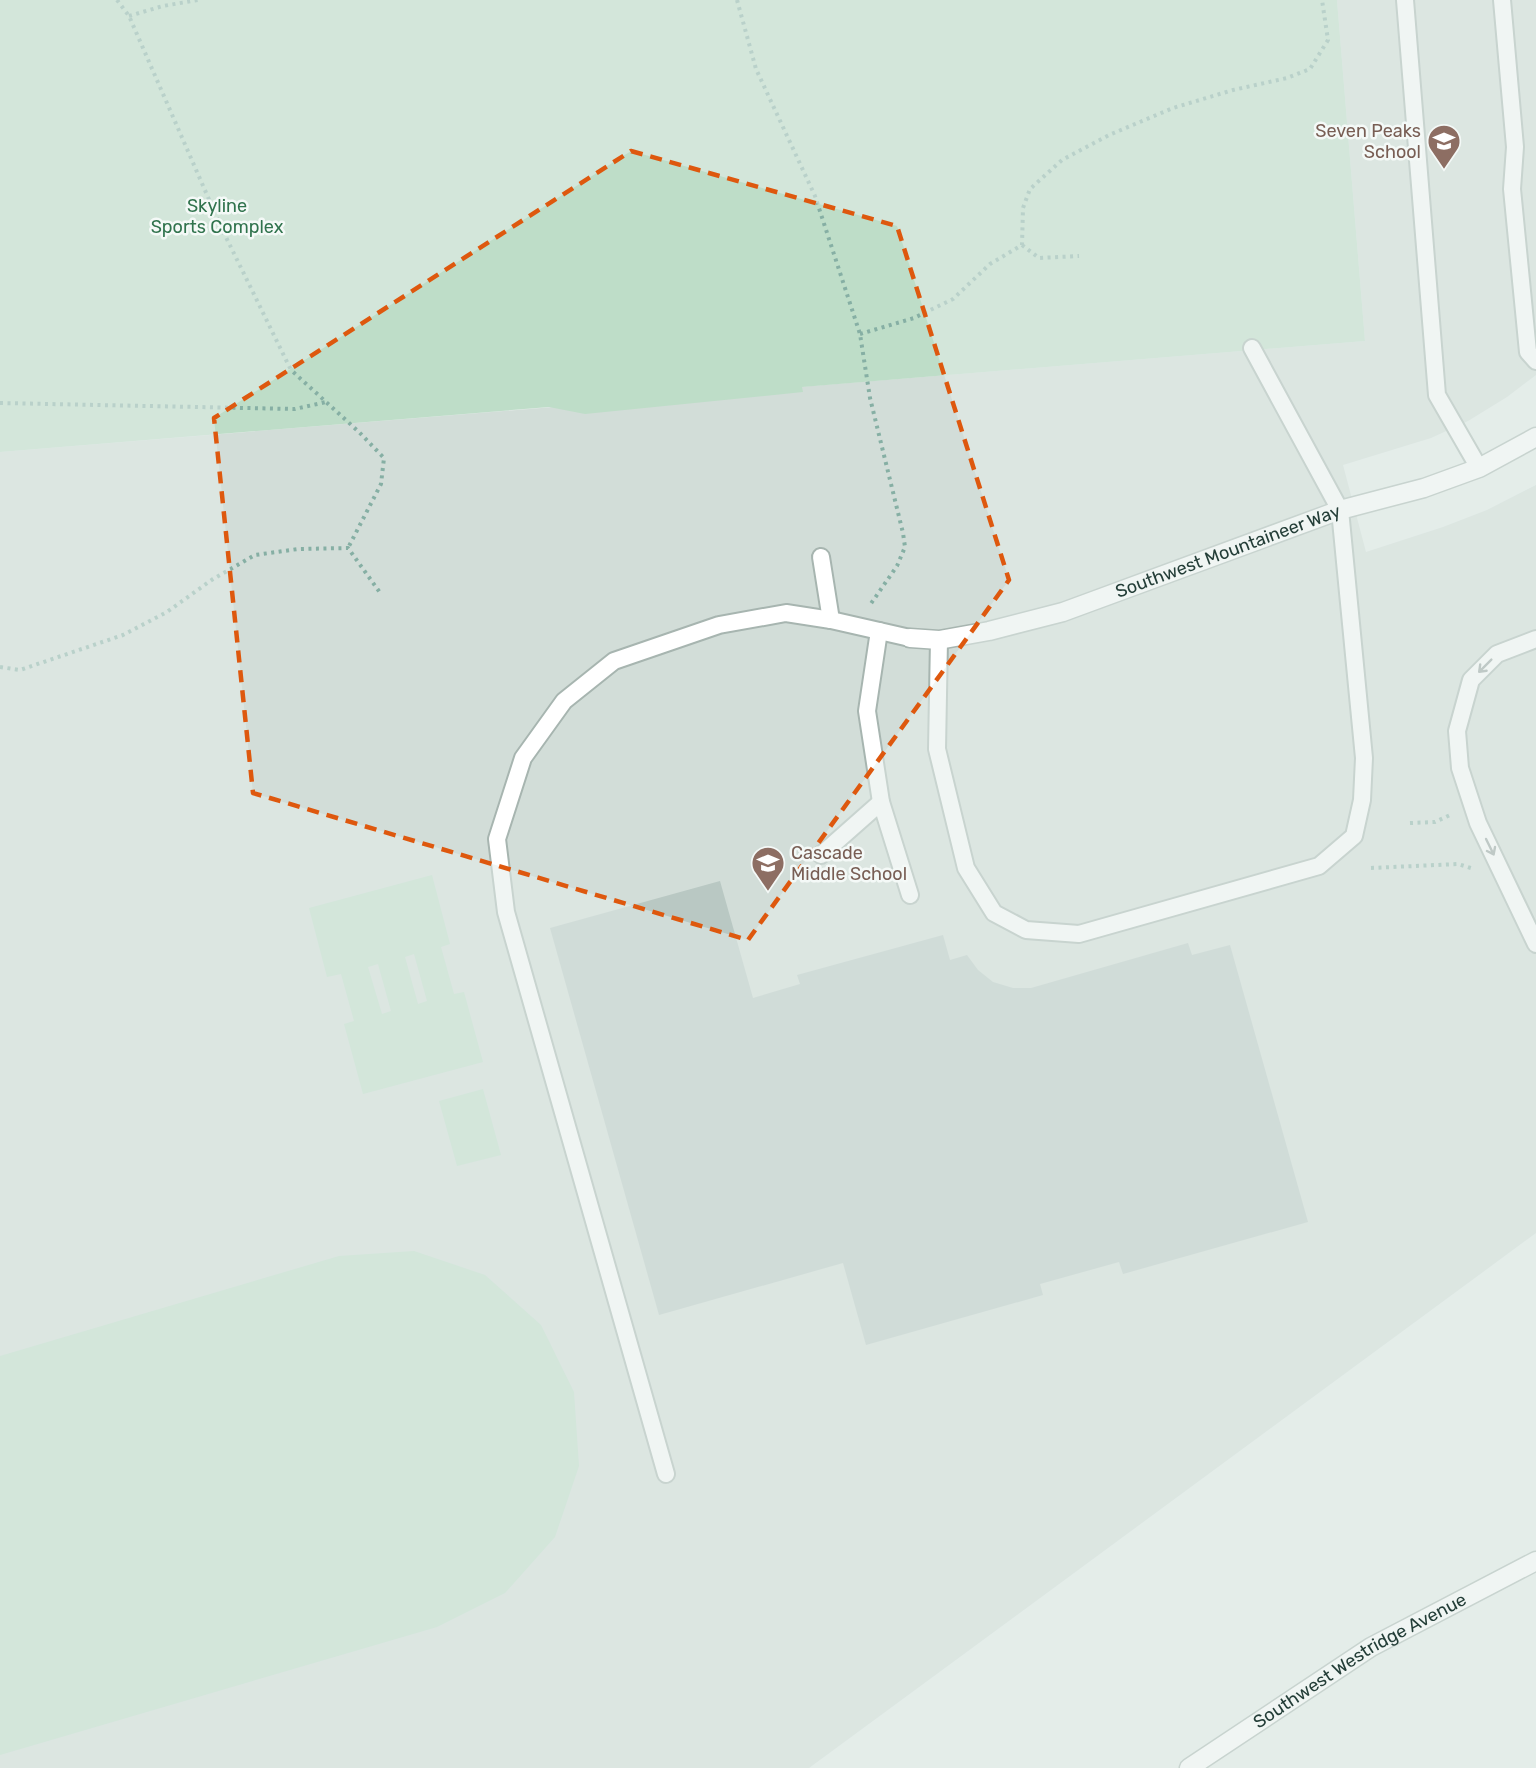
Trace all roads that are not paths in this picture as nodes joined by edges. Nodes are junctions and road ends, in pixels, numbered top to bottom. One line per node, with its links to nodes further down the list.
1 (1406, 0): 6 (lane)
2 (1502, 0): 4 (lane)
3 (1252, 348): 7 (lane)
4 (1536, 362)
5 (1536, 437): 6 (street, Southwest Mountaineer Way)
6 (1479, 468): 7 (street, Southwest Mountaineer Way)
7 (1340, 510): 13 (street, Southwest Mountaineer Way); 13 (lane)
8 (821, 557): 9 (lane)
9 (831, 620): 10 (lane); 18 (lane)
10 (879, 631): 11 (lane); 14 (lane)
11 (910, 638): 13 (street, Southwest Mountaineer Way)
12 (1536, 639): 17 (lane, one-way to 17)
13 (939, 640)
14 (881, 802): 15 (lane); 16 (lane)
15 (821, 855)
16 (910, 895)
17 (1536, 944)
18 (666, 1474)
19 (1536, 1561): 20 (street, Southwest Westridge Avenue)
20 (1189, 1768)

